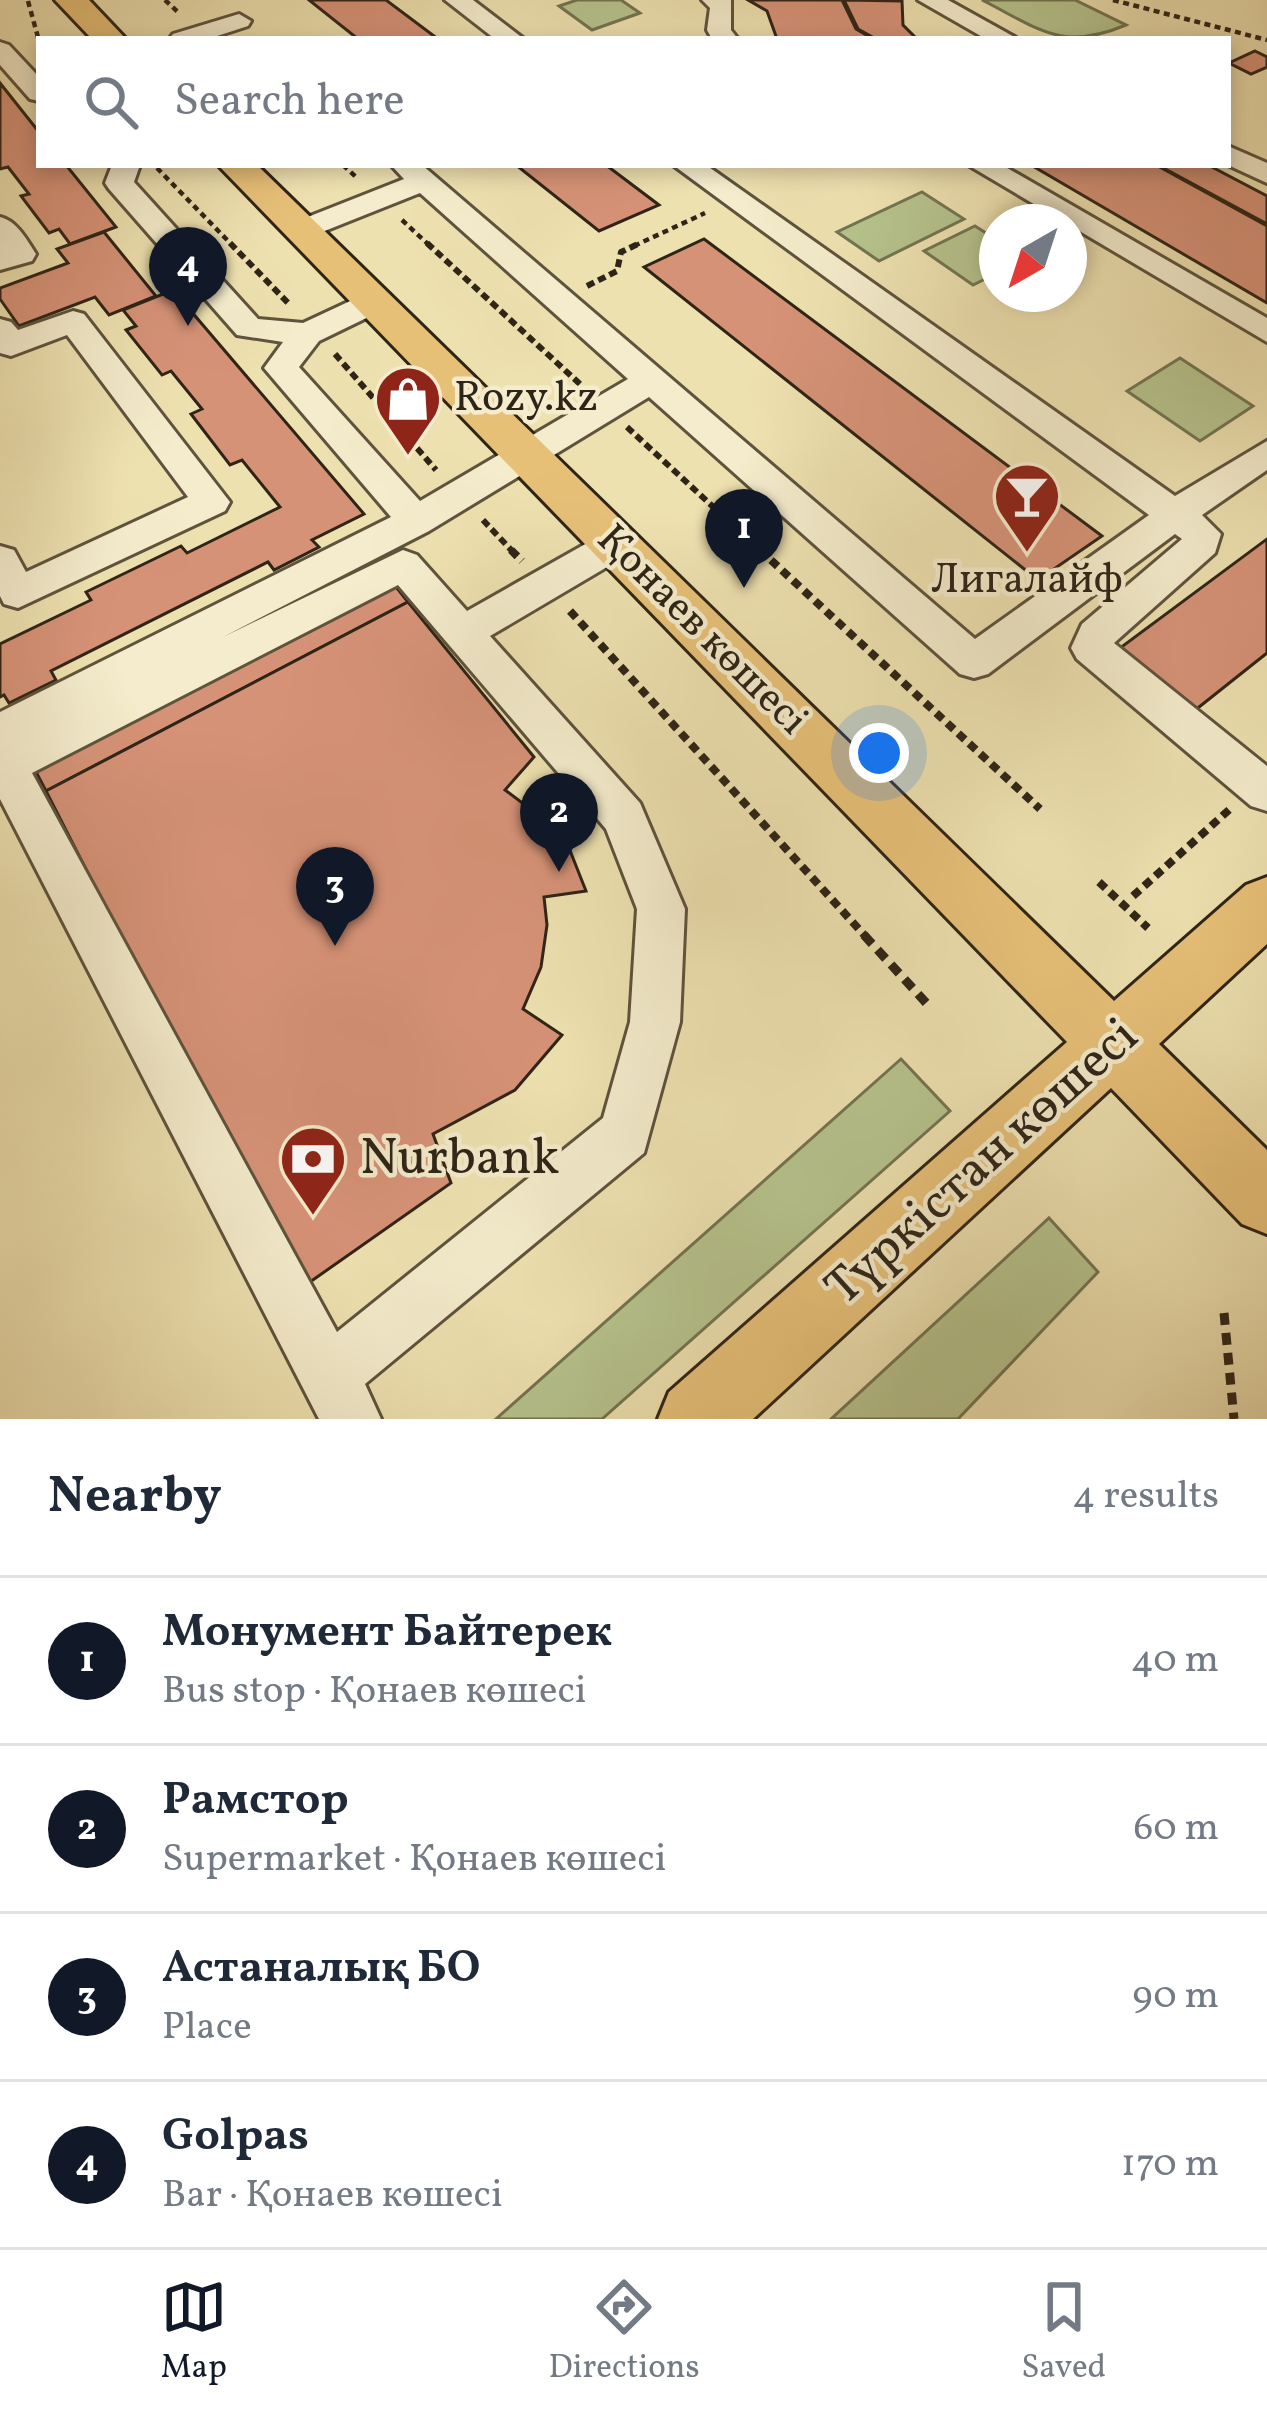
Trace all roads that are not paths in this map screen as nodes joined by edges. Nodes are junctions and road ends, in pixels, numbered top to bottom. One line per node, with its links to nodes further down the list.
1 (71, 0): 7 (main road)
2 (216, 0): 6 (street)
3 (458, 0): 10 (street)
4 (714, 0): 11 (street)
5 (930, 0): 12 (street)
6 (239, 21): 8 (street); 9 (street)
7 (107, 36)
8 (192, 36)
9 (256, 36)
10 (507, 36)
11 (723, 36)
12 (999, 36)
13 (0, 50): 14 (street)
14 (36, 90)
15 (1231, 156): 21 (street)
16 (125, 168): 28 (street)
17 (239, 168): 23 (main road, Қонаев көшесі)
18 (691, 168): 32 (street)
19 (987, 168): 27 (street)
20 (414, 173): 23 (street); 29 (street)
21 (1267, 174)
22 (0, 226): 24 (street)
23 (301, 230): 25 (main road, Қонаев көшесі)
24 (0, 261)
25 (374, 302): 28 (street); 31 (main road, Қонаев көшесі)
26 (0, 329): 35 (street)
27 (1267, 332)
28 (307, 334): 33 (street)
29 (651, 380): 31 (street); 32 (street)
30 (1267, 453): 32 (street)
31 (526, 454): 33 (street); 34 (main road, Қонаев көшесі)
32 (1175, 515): 38 (street)
33 (416, 521): 37 (street)
34 (616, 544): 36 (street); 40 (main road, Қонаев көшесі)
35 (0, 560)
36 (462, 633): 42 (street); 42 (street)
37 (0, 732)
38 (1262, 788)
39 (1267, 905): 40 (main road, Түркістан көшесі)
40 (1114, 1047): 41 (main road, Қонаев көшесі); 43 (main road, Түркістан көшесі)
41 (1267, 1199)
42 (340, 1398)
43 (696, 1419)

